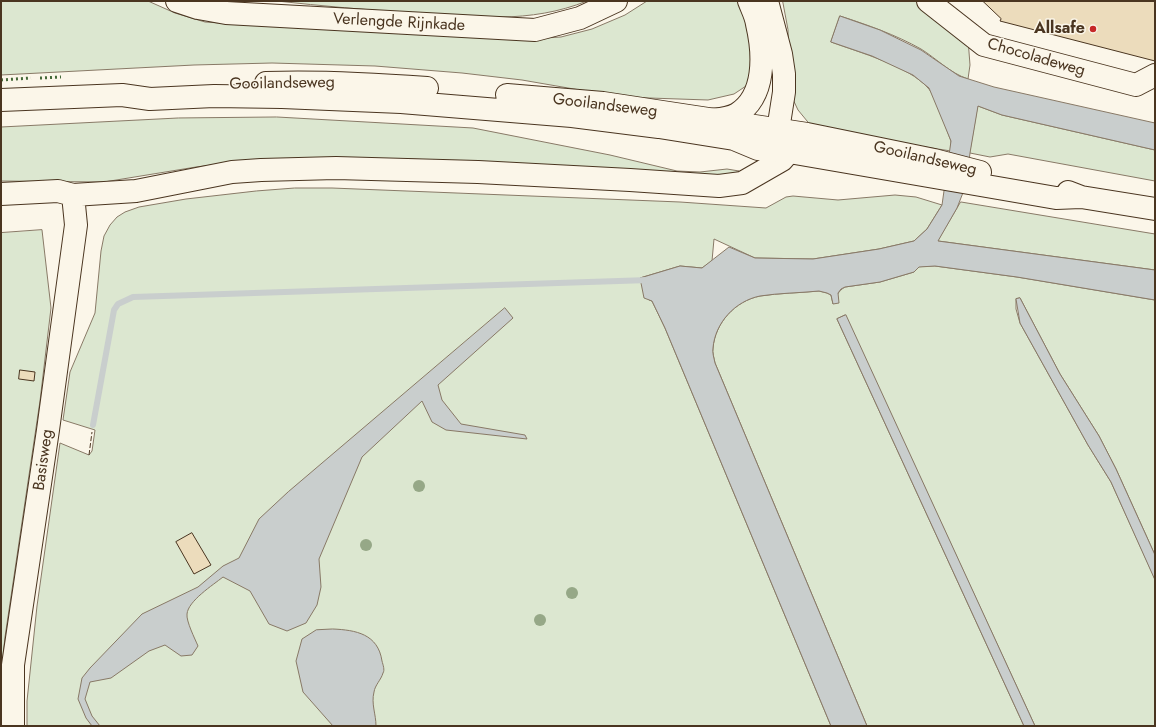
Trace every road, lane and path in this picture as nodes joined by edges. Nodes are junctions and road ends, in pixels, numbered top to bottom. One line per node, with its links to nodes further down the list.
1 (177, 1): 2 (street, Verlengde Rijnkade)
2 (616, 1)
3 (749, 1): 9 (street)
4 (767, 1): 10 (street)
5 (928, 1): 6 (street, Chocoladeweg)
6 (1155, 75)
7 (122, 95): 8 (street, Gooilandseweg); 9 (street, Gooilandseweg); 11 (street, Gooilandseweg)
8 (1, 100)
9 (710, 120): 10 (street, Gooilandseweg)
10 (778, 130): 11 (street); 13 (street, Gooilandseweg)
11 (734, 139): 12 (street, Gooilandseweg)
12 (789, 152): 13 (street, Gooilandseweg); 15 (street)
13 (933, 168): 16 (street, Gooilandseweg)
14 (1, 194): 15 (street)
15 (73, 195): 17 (street, Basisweg)
16 (1155, 209)
17 (13, 726)

